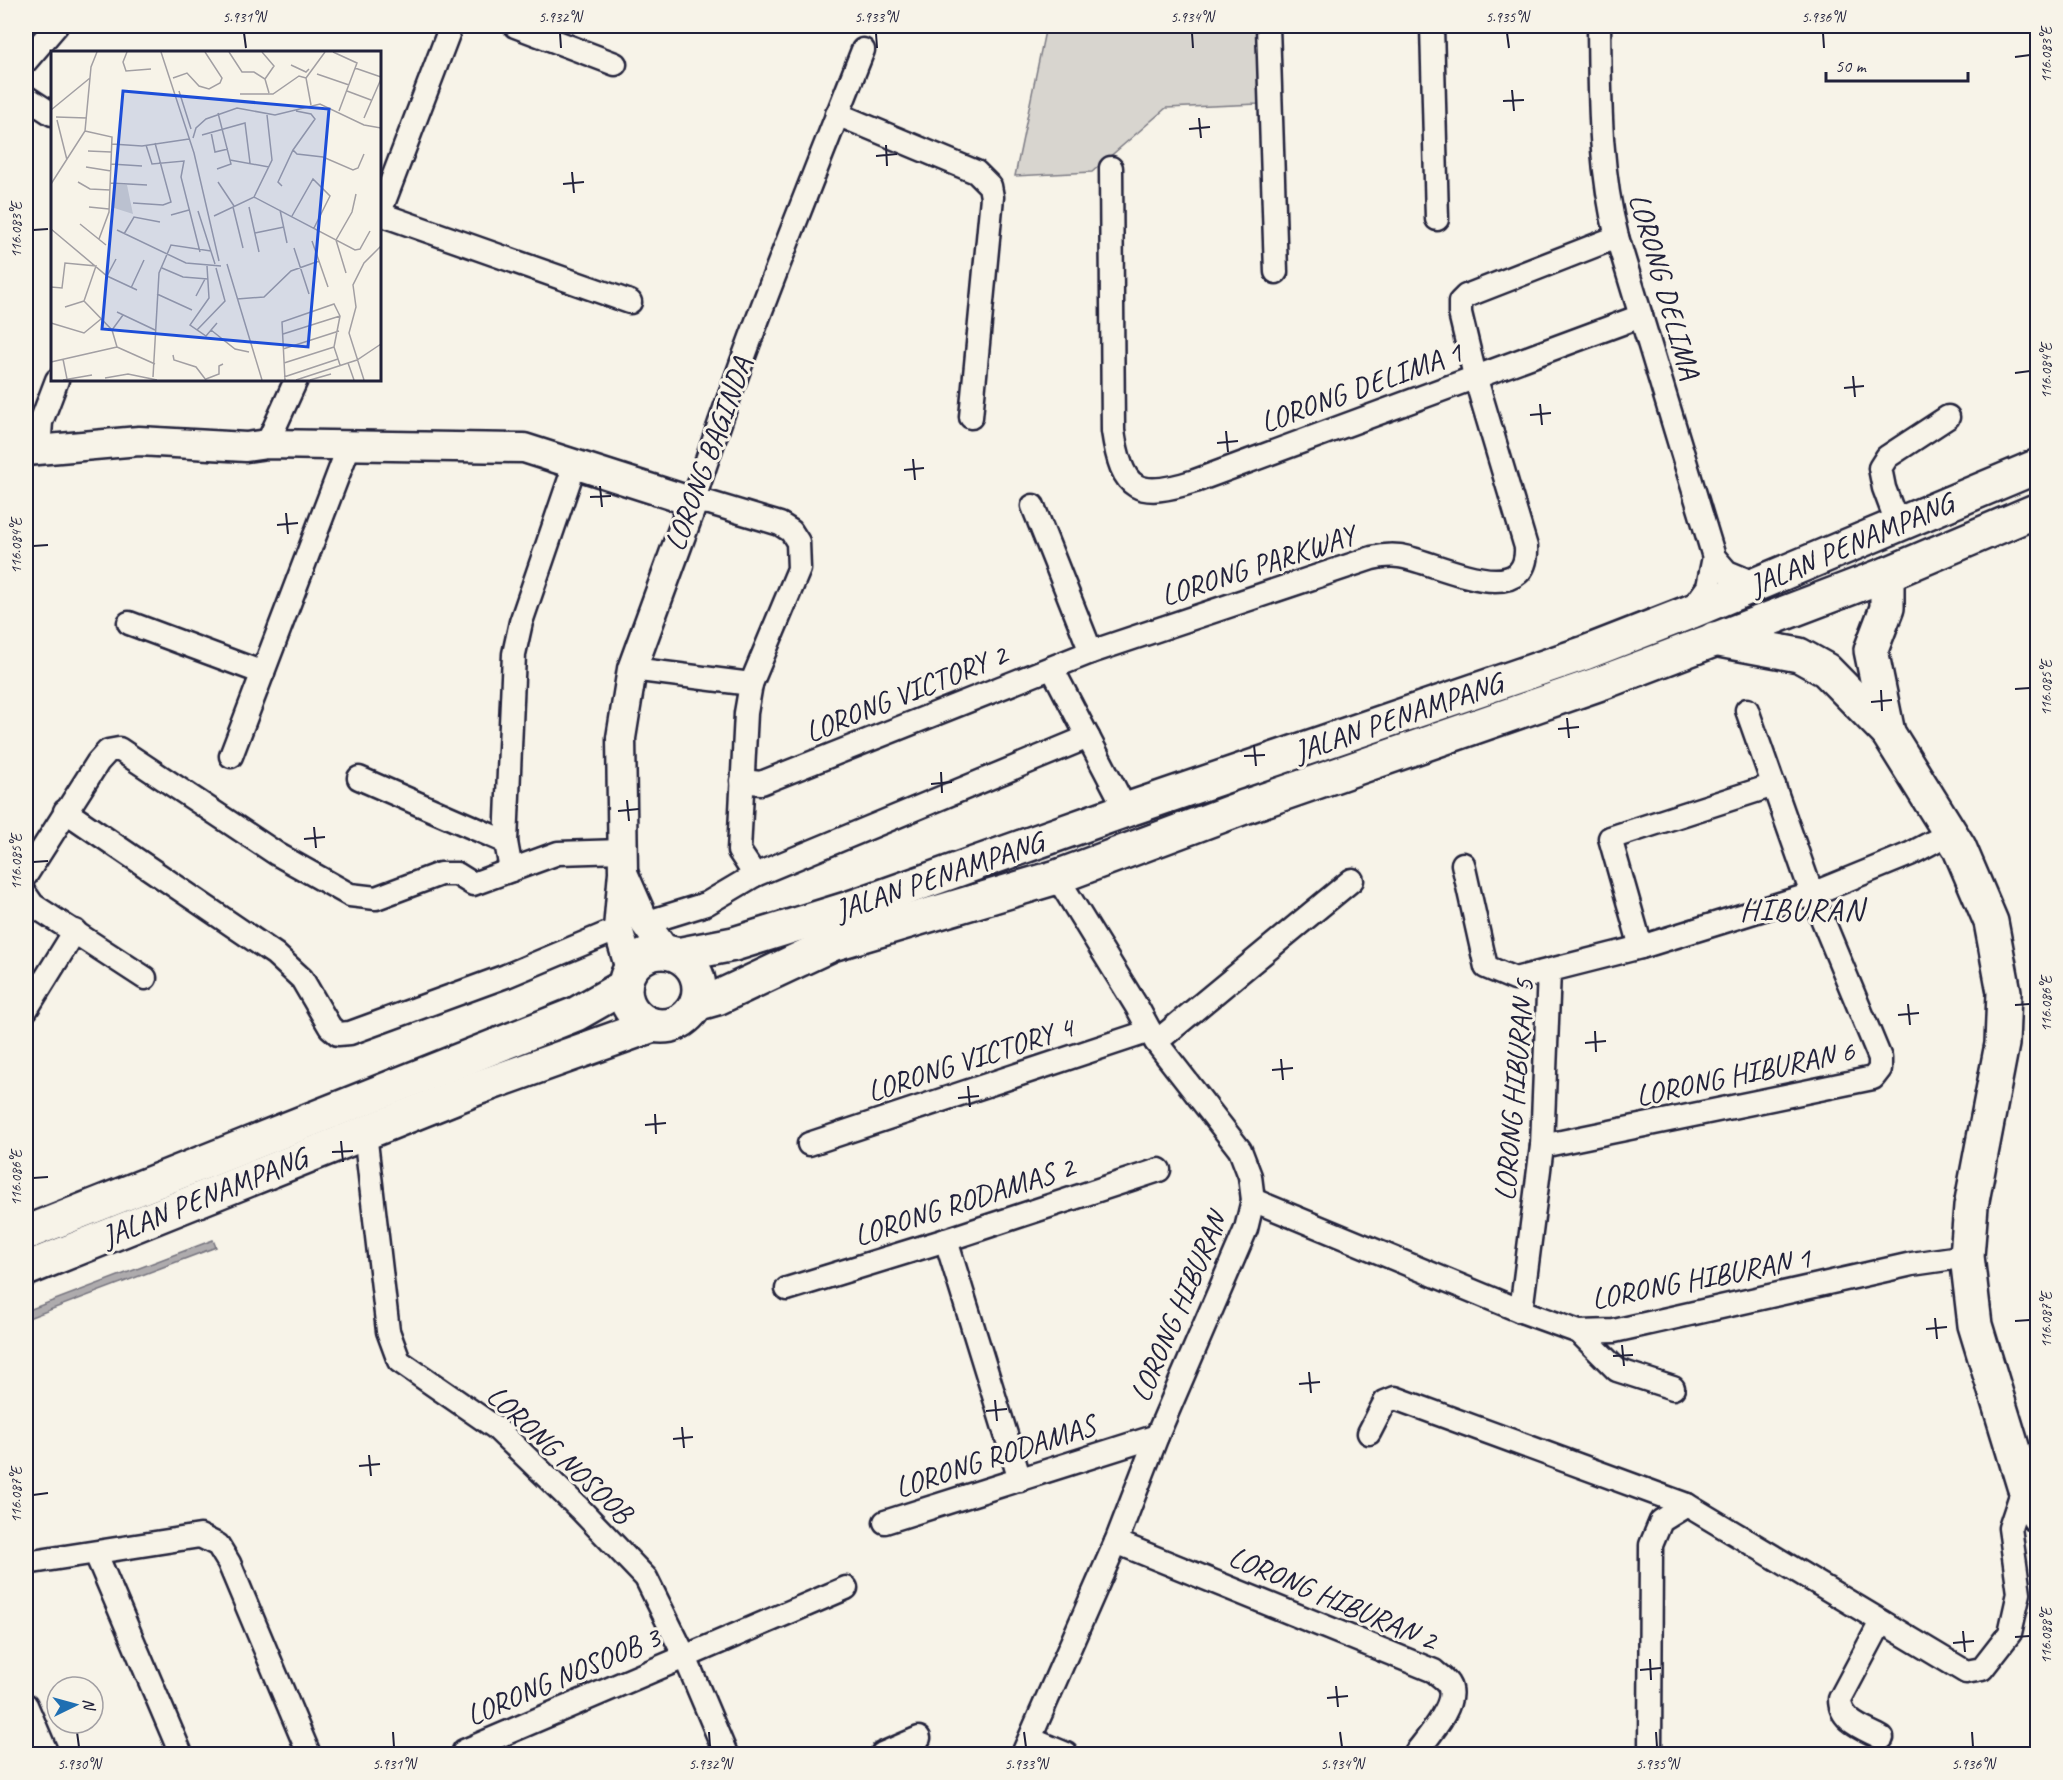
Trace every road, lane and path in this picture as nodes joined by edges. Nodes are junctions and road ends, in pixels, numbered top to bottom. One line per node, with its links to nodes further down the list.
1 (56, 26): 8 (street)
2 (451, 26): 14 (street)
3 (515, 26): 9 (street)
4 (1268, 26): 18 (street)
5 (1432, 26): 16 (street)
6 (1599, 26): 17 (street, LORONG DELIMA)
7 (863, 50): 12 (street, LORONG BAGINDA)
8 (26, 61)
9 (615, 64)
10 (26, 97): 11 (street)
11 (51, 113)
12 (837, 114): 24 (street); 31 (street, LORONG BAGINDA)
13 (1111, 168): 21 (street, LORONG DELIMA 1)
14 (381, 210)
15 (381, 213): 19 (street)
16 (1437, 219)
17 (1617, 237): 20 (street, LORONG DELIMA); 21 (street)
18 (1276, 272)
19 (630, 302)
20 (1641, 316): 21 (street, LORONG DELIMA 1); 36 (street, LORONG DELIMA)
21 (1475, 376): 43 (street, LORONG PARKWAY)
22 (57, 381): 28 (street)
23 (296, 381): 26 (street)
24 (971, 417)
25 (1948, 417): 34 (street)
26 (267, 444): 27 (street); 28 (street)
27 (349, 446): 29 (street); 47 (street)
28 (32, 450)
29 (575, 464): 31 (street); 61 (street)
30 (2037, 466): 34 (main road, JALAN PENAMPANG)
31 (693, 502): 45 (street, LORONG BAGINDA); 48 (street)
32 (1033, 506): 43 (street)
33 (2037, 510): 37 (main road, JALAN PENAMPANG)
34 (1897, 523): 35 (main road, JALAN PENAMPANG)
35 (1851, 543): 37 (main road); 38 (main road, JALAN PENAMPANG)
36 (1714, 557): 38 (street); 39 (street, LORONG DELIMA)
37 (1887, 574): 41 (main road, JALAN PENAMPANG); 42 (main road)
38 (1756, 584): 39 (main road, JALAN PENAMPANG)
39 (1690, 612): 53 (main road, JALAN PENAMPANG)
40 (129, 623): 47 (street)
41 (1714, 639): 46 (main road); 57 (main road, JALAN PENAMPANG)
42 (1871, 650): 46 (main road); 50 (main road)
43 (1091, 652): 44 (street, LORONG VICTORY 2)
44 (1052, 668): 51 (street); 55 (street, LORONG VICTORY 2)
45 (632, 669): 48 (street); 62 (street, LORONG BAGINDA)
46 (1826, 670): 50 (main road)
47 (263, 673): 52 (street)
48 (751, 684): 55 (street)
49 (1747, 710): 56 (street)
50 (1888, 733): 60 (main road)
51 (1088, 737): 58 (street); 66 (street)
52 (231, 756)
53 (1262, 765): 57 (main road); 58 (main road, JALAN PENAMPANG)
54 (359, 777): 61 (street)
55 (742, 781): 66 (street)
56 (1774, 785): 69 (street); 73 (street)
57 (1293, 791): 67 (main road, JALAN PENAMPANG)
58 (1126, 810): 74 (main road, JALAN PENAMPANG)
59 (65, 811): 64 (street); 65 (street); 71 (street)
60 (1950, 833): 69 (street, LORONG HIBURAN 5); 89 (main road)
61 (506, 842): 64 (street)
62 (622, 862): 64 (street); 71 (street, LORONG BAGINDA)
63 (1463, 864): 75 (street)
64 (511, 870)
65 (26, 874)
66 (755, 875): 71 (street)
67 (1057, 877): 78 (main road, JALAN PENAMPANG); 81 (street, LORONG HIBURAN)
68 (1352, 880): 81 (street)
69 (1812, 894): 73 (street, LORONG HIBURAN 5); 84 (street, LORONG HIBURAN 6)
70 (26, 896): 72 (street)
71 (631, 926): 74 (street, LORONG BAGINDA); 76 (street, LORONG BAGINDA)
72 (75, 931): 77 (street); 79 (street)
73 (1641, 947): 75 (street, LORONG HIBURAN 5)
74 (671, 953): 76 (main road); 78 (main road)
75 (1549, 971): 84 (street, LORONG HIBURAN 5)
76 (627, 977): 80 (main road); 87 (main road, JALAN PENAMPANG)
77 (145, 978)
78 (696, 1004): 80 (main road)
79 (26, 1010)
80 (653, 1025): 82 (main road, JALAN PENAMPANG)
81 (1153, 1036): 83 (street, LORONG VICTORY 4); 86 (street, LORONG HIBURAN)
82 (365, 1133): 90 (main road, JALAN PENAMPANG); 107 (street, LORONG NOSOOB)
83 (809, 1144)
84 (1542, 1146): 92 (street, LORONG HIBURAN 5)
85 (1159, 1170): 88 (street, LORONG RODAMAS 2)
86 (1253, 1200): 92 (street, LORONG HIBURAN 1); 96 (street, LORONG HIBURAN)
87 (26, 1233)
88 (946, 1240): 91 (street, LORONG RODAMAS 2); 97 (street)
89 (1967, 1257): 93 (street, LORONG HIBURAN 1); 98 (main road)
90 (26, 1269)
91 (787, 1289)
92 (1521, 1311): 93 (street, LORONG HIBURAN 1)
93 (1579, 1332): 94 (street)
94 (1673, 1388)
95 (1369, 1433): 99 (street)
96 (1157, 1436): 97 (street, LORONG RODAMAS); 102 (street, LORONG HIBURAN)
97 (1020, 1480): 101 (street, LORONG RODAMAS)
98 (2024, 1486): 100 (main road); 106 (street)
99 (1687, 1505): 106 (street); 120 (street)
100 (2037, 1516)
101 (885, 1522)
102 (1116, 1542): 111 (street, LORONG HIBURAN); 119 (street, LORONG HIBURAN 2)
103 (96, 1554): 104 (street); 114 (street); 115 (street)
104 (26, 1563)
105 (846, 1588): 107 (street, LORONG NOSOOB 3)
106 (1881, 1622): 110 (street)
107 (685, 1657): 112 (street, LORONG NOSOOB 3); 116 (street, LORONG NOSOOB)
108 (26, 1705): 113 (street)
109 (919, 1738): 117 (street)
110 (1882, 1738)
111 (1026, 1747): 118 (street)
112 (464, 1751)
113 (47, 1755)
114 (181, 1755)
115 (309, 1755)
116 (726, 1755)
117 (882, 1755)
118 (1066, 1755)
119 (1415, 1755)
120 (1650, 1755)

